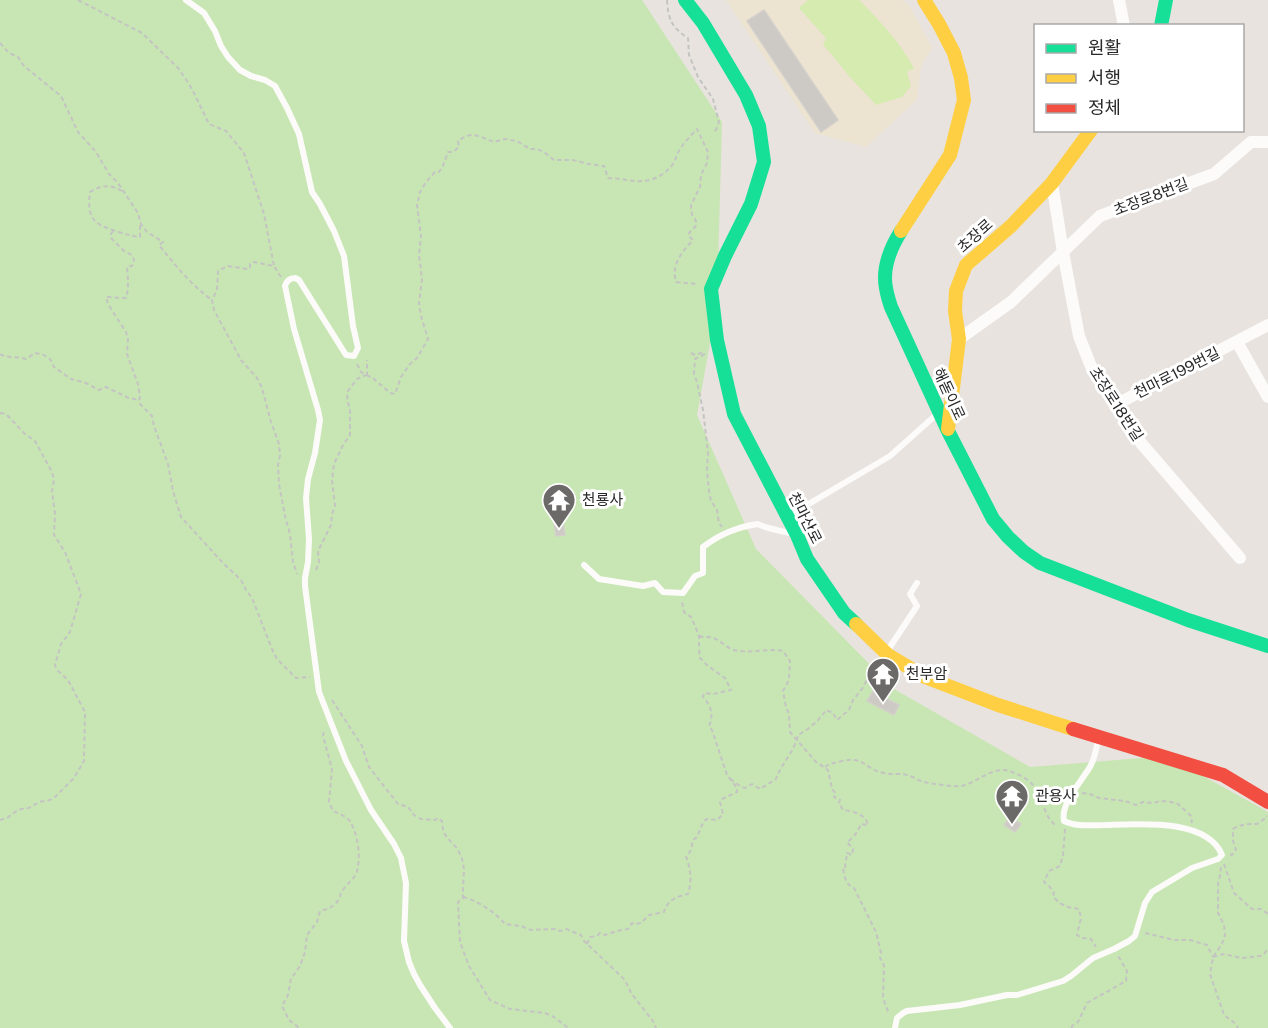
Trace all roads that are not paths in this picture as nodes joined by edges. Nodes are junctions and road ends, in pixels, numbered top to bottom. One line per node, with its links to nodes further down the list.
1 (186, 0): 29 (lane)
2 (685, 0): 19 (street, 천마산로)
3 (924, 0): 17 (street, 해돋이로)
4 (1119, 0): 6 (street)
5 (1166, 0): 7 (street)
6 (1124, 24)
7 (1161, 24)
8 (1090, 132): 10 (street, 초장로)
9 (1268, 142): 11 (street, 초장로8번길)
10 (1052, 183): 11 (street, 초장로18번길); 13 (street, 초장로)
11 (1063, 252): 13 (street, 초장로8번길); 16 (street, 초장로18번길)
12 (1268, 326): 14 (street, 천마로199번길)
13 (959, 339): 18 (street, 초장로)
14 (1237, 342): 15 (street, 천마로199번길); 16 (street, 천마로199번길)
15 (1268, 397)
16 (1117, 404): 21 (street, 초장로18번길)
17 (939, 412): 18 (street, 해돋이로); 19 (lane)
18 (948, 431): 24 (street, 해돋이로)
19 (787, 517): 20 (street, 천마산로)
20 (797, 535): 22 (lane); 25 (street, 천마산로)
21 (1240, 558)
22 (584, 565)
23 (916, 583): 25 (lane)
24 (1268, 646)
25 (883, 651): 26 (street, 천마산로)
26 (1099, 738): 27 (street, 천마산로); 28 (lane)
27 (1267, 807)
28 (895, 1027)
29 (450, 1028)

